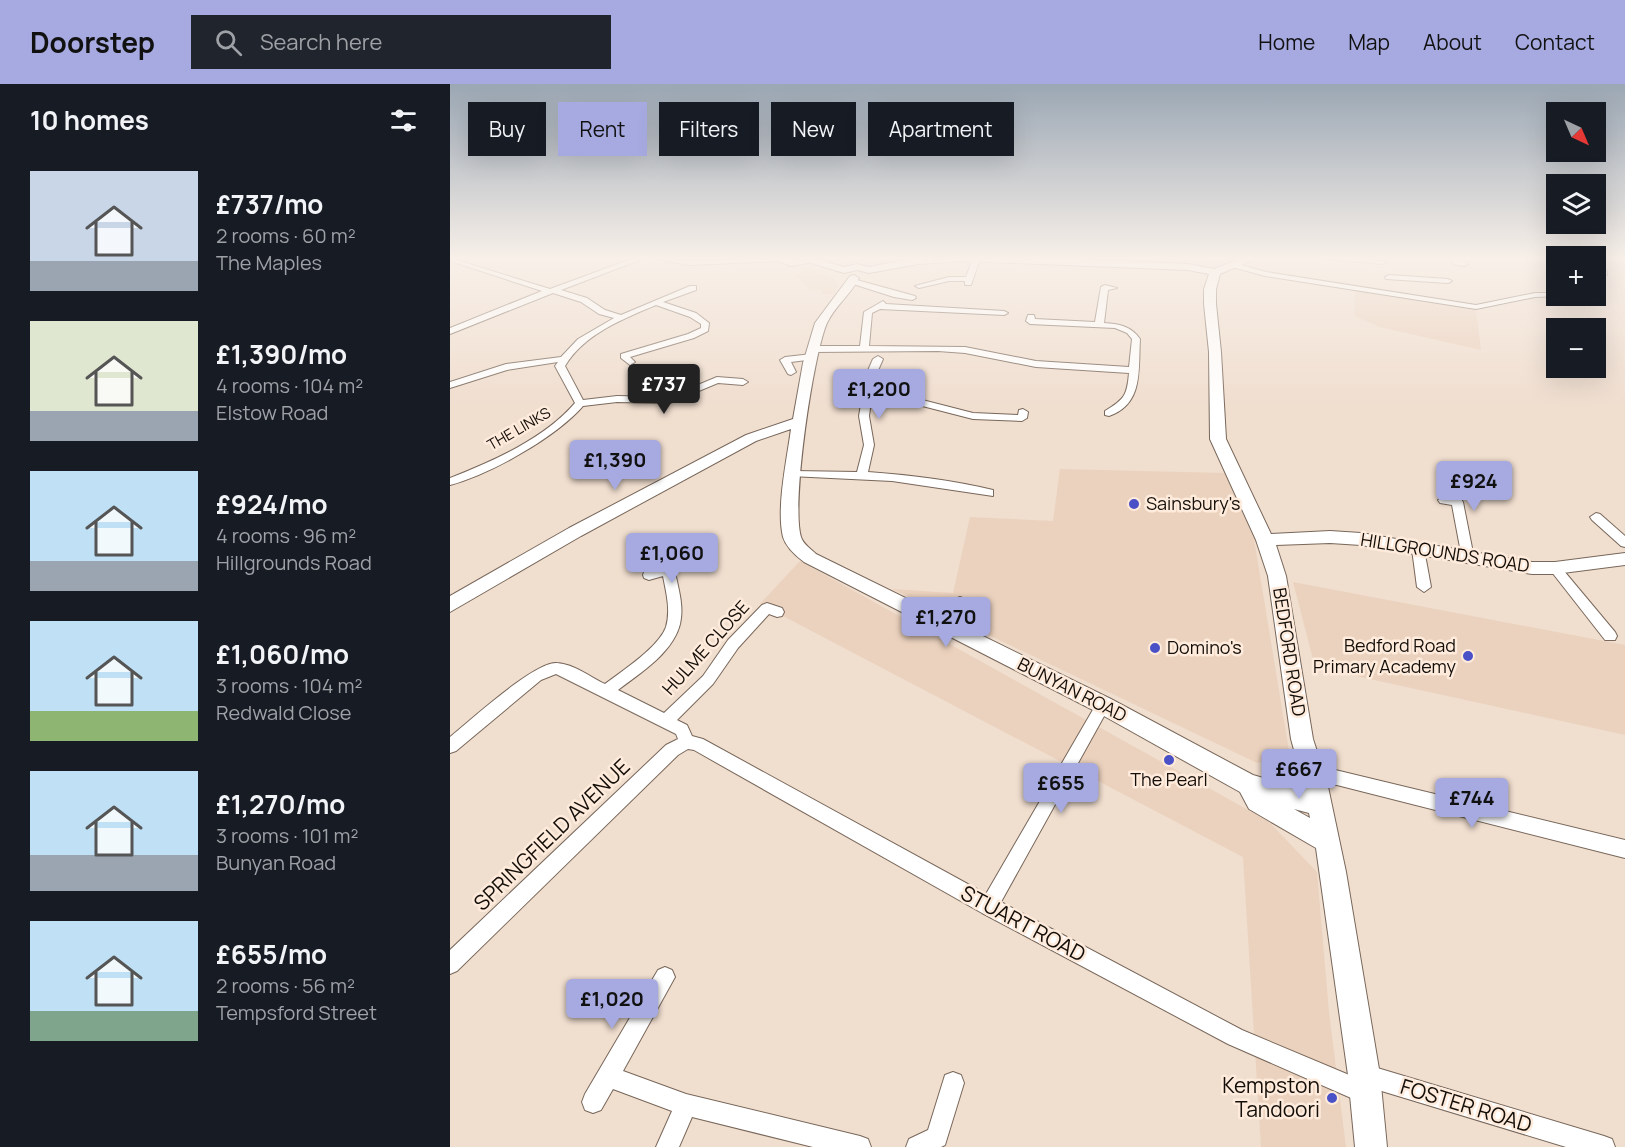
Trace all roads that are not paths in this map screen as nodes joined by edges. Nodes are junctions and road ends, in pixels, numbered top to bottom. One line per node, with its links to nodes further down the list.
1 (509, 308): 14 (street)
2 (595, 308): 12 (street)
3 (646, 308): 12 (street)
4 (671, 308): 19 (street)
5 (832, 308): 16 (main road, BUNYAN ROAD)
6 (875, 308): 15 (street)
7 (907, 308): 10 (street)
8 (1102, 308): 13 (street)
9 (1210, 308): 35 (main road, BEDFORD ROAD)
10 (1004, 313)
11 (1031, 317): 13 (street)
12 (621, 318): 17 (street)
13 (1099, 325): 20 (street)
14 (450, 331)
15 (864, 349): 16 (street); 20 (street)
16 (812, 353): 21 (street); 28 (main road, BUNYAN ROAD)
17 (563, 359): 23 (street); 25 (street)
18 (878, 359): 24 (street)
19 (630, 362)
20 (1131, 370): 27 (street)
21 (791, 372)
22 (743, 382): 25 (street)
23 (450, 385)
24 (868, 398): 26 (street); 30 (street)
25 (580, 403): 31 (street, THE LINKS)
26 (1023, 412)
27 (1109, 413)
28 (800, 421): 29 (main road, BUNYAN ROAD); 46 (main road)
29 (794, 474): 30 (street); 48 (main road, BUNYAN ROAD)
30 (862, 474): 32 (street)
31 (450, 482)
32 (989, 493)
33 (1444, 500): 38 (street)
34 (1596, 517): 36 (street)
35 (1265, 540): 37 (main road, HILLGROUNDS ROAD); 56 (main road, BEDFORD ROAD)
36 (1625, 543)
37 (1418, 549): 38 (main road, HILLGROUNDS ROAD); 44 (street)
38 (1468, 558): 41 (main road, HILLGROUNDS ROAD)
39 (1625, 559): 41 (main road, HILLGROUNDS ROAD)
40 (688, 564): 42 (street)
41 (1555, 568): 49 (street)
42 (668, 570): 43 (street); 50 (street)
43 (649, 575)
44 (1424, 587)
45 (960, 602): 48 (street)
46 (450, 605)
47 (777, 612): 52 (street, HULME CLOSE)
48 (941, 624): 51 (main road, BUNYAN ROAD)
49 (1610, 636)
50 (606, 691): 52 (street); 54 (street)
51 (1103, 705): 55 (main road, BUNYAN ROAD); 59 (street)
52 (665, 722): 53 (street)
53 (687, 742): 59 (street, STUART ROAD); 60 (street, SPRINGFIELD AVENUE)
54 (453, 751)
55 (1248, 784): 56 (main road, BUNYAN ROAD); 57 (main road, BUNYAN ROAD)
56 (1317, 793): 57 (main road, BEDFORD ROAD); 58 (street)
57 (1328, 841): 64 (main road, BEDFORD ROAD)
58 (1625, 849)
59 (989, 906): 64 (street, STUART ROAD)
60 (450, 964)
61 (665, 976): 62 (street)
62 (608, 1076): 65 (street); 66 (street)
63 (953, 1083): 69 (street)
64 (1365, 1084): 70 (main road, BEDFORD ROAD); 71 (street, FOSTER ROAD)
65 (593, 1102)
66 (686, 1105): 67 (street); 68 (street)
67 (667, 1147)
68 (860, 1147)
69 (916, 1147)
70 (1371, 1147)
71 (1604, 1147)

